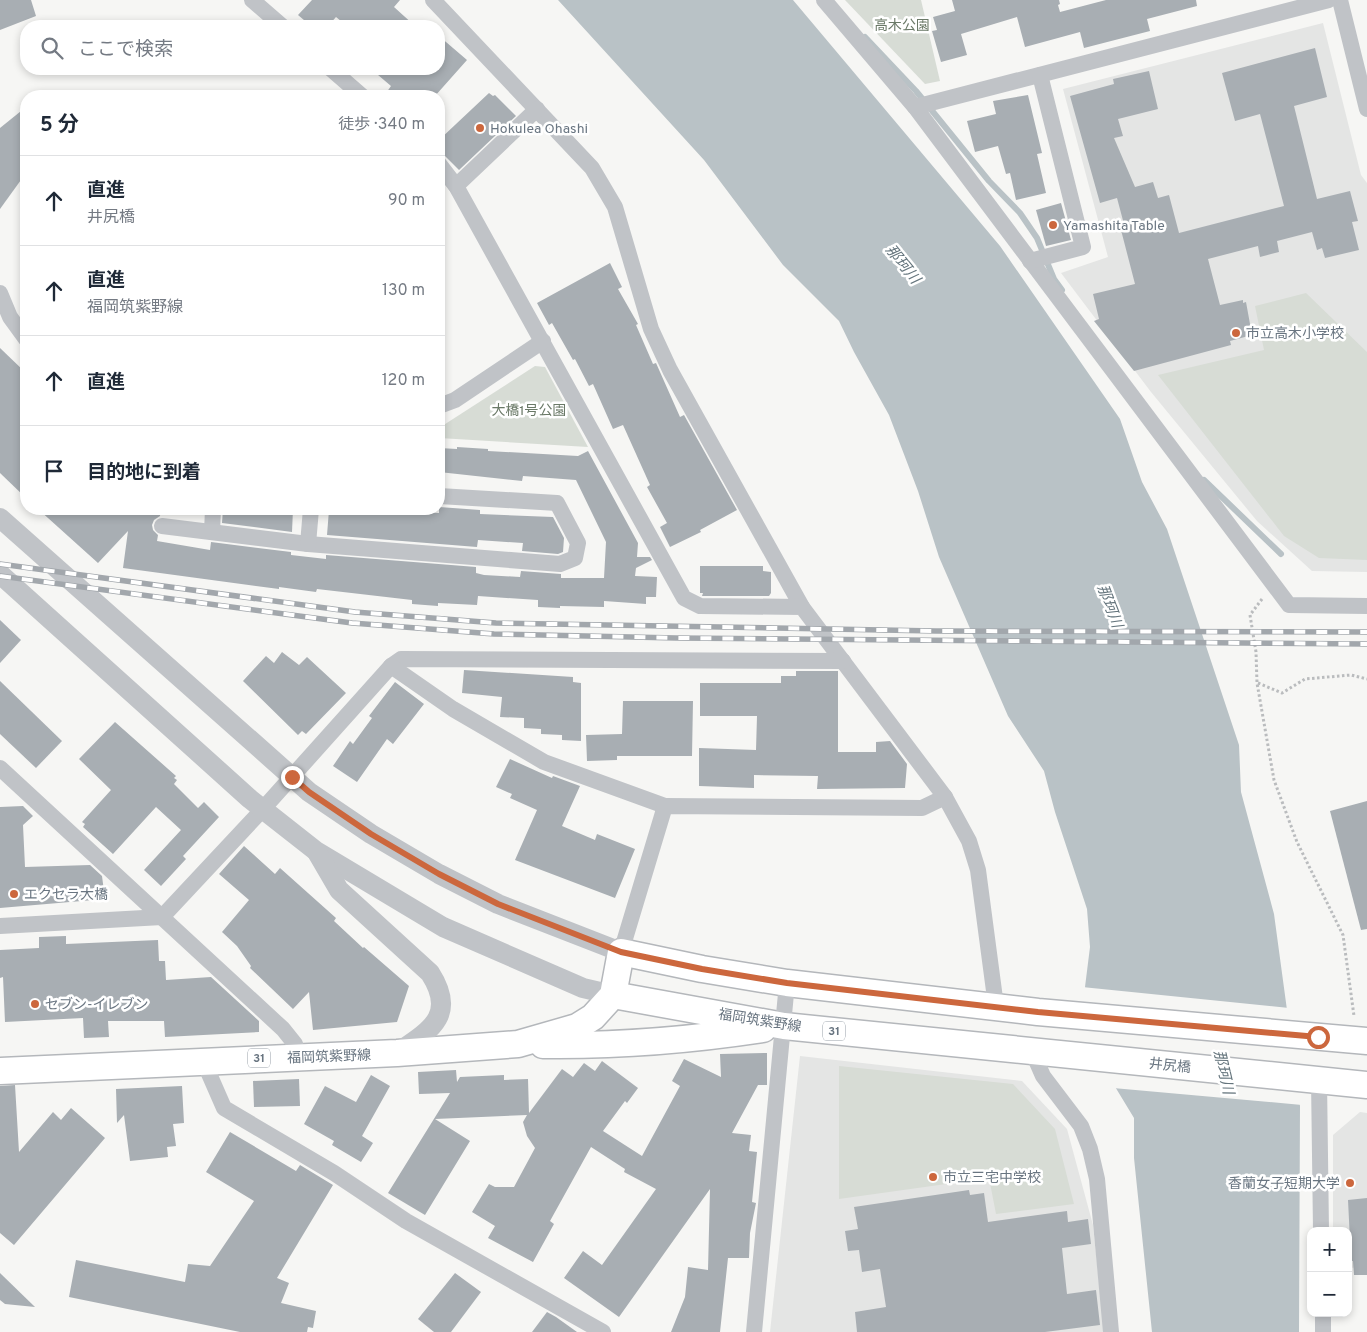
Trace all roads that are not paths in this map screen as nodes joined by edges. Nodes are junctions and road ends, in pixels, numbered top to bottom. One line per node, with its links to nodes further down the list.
1 (252, 0): 6 (street)
2 (433, 0): 11 (street)
3 (824, 0): 10 (street)
4 (1329, 0): 8 (street)
5 (1340, 0): 12 (street)
6 (275, 20)
7 (338, 75): 9 (street)
8 (1040, 75): 10 (street); 15 (street)
9 (355, 90)
10 (915, 107): 15 (street)
11 (537, 109): 14 (street); 28 (street)
12 (1367, 109)
13 (445, 172): 14 (street)
14 (456, 186): 18 (street)
15 (1030, 261): 29 (street)
16 (0, 293): 17 (street)
17 (20, 331)
18 (543, 340): 19 (street); 28 (street)
19 (445, 404)
20 (445, 496): 26 (street)
21 (213, 515): 25 (street)
22 (310, 515): 26 (street)
23 (0, 518): 33 (street)
24 (162, 526): 25 (street)
25 (212, 532): 26 (street)
26 (308, 544)
27 (0, 574): 36 (street)
28 (802, 606): 30 (street)
29 (1367, 606)
30 (843, 661): 31 (street); 34 (street)
31 (391, 666): 33 (street); 35 (street)
32 (0, 768): 38 (street)
33 (292, 777): 36 (street); 40 (street)
34 (945, 797): 35 (street); 43 (street)
35 (665, 806): 40 (street)
36 (262, 810): 37 (street); 38 (street)
37 (316, 851): 42 (street); 47 (street)
38 (162, 917): 39 (street); 49 (street)
39 (0, 926)
40 (621, 952): 41 (main road); 42 (main road)
41 (787, 983): 43 (main road); 44 (street)
42 (613, 996): 44 (main road, 福岡筑紫野線 / 31); 46 (main road, 福岡筑紫野線 / 31)
43 (996, 1006): 45 (main road)
44 (784, 1026): 46 (main road); 48 (main road, 福岡筑紫野線 / 31); 57 (street)
45 (1367, 1041)
46 (518, 1044): 47 (main road, 福岡筑紫野線 / 31)
47 (397, 1053): 49 (main road, 福岡筑紫野線 / 31)
48 (1044, 1053): 52 (main road, 井尻橋 / 31); 58 (street)
49 (299, 1057): 50 (main road, 福岡筑紫野線 / 31)
50 (204, 1060): 51 (main road, 福岡筑紫野線 / 31); 56 (street)
51 (0, 1071)
52 (1317, 1080): 53 (main road, 31); 54 (street)
53 (1367, 1085)
54 (1322, 1227)
55 (1323, 1317): 59 (street)
56 (603, 1332)
57 (754, 1332)
58 (1112, 1332)
59 (1323, 1332)

